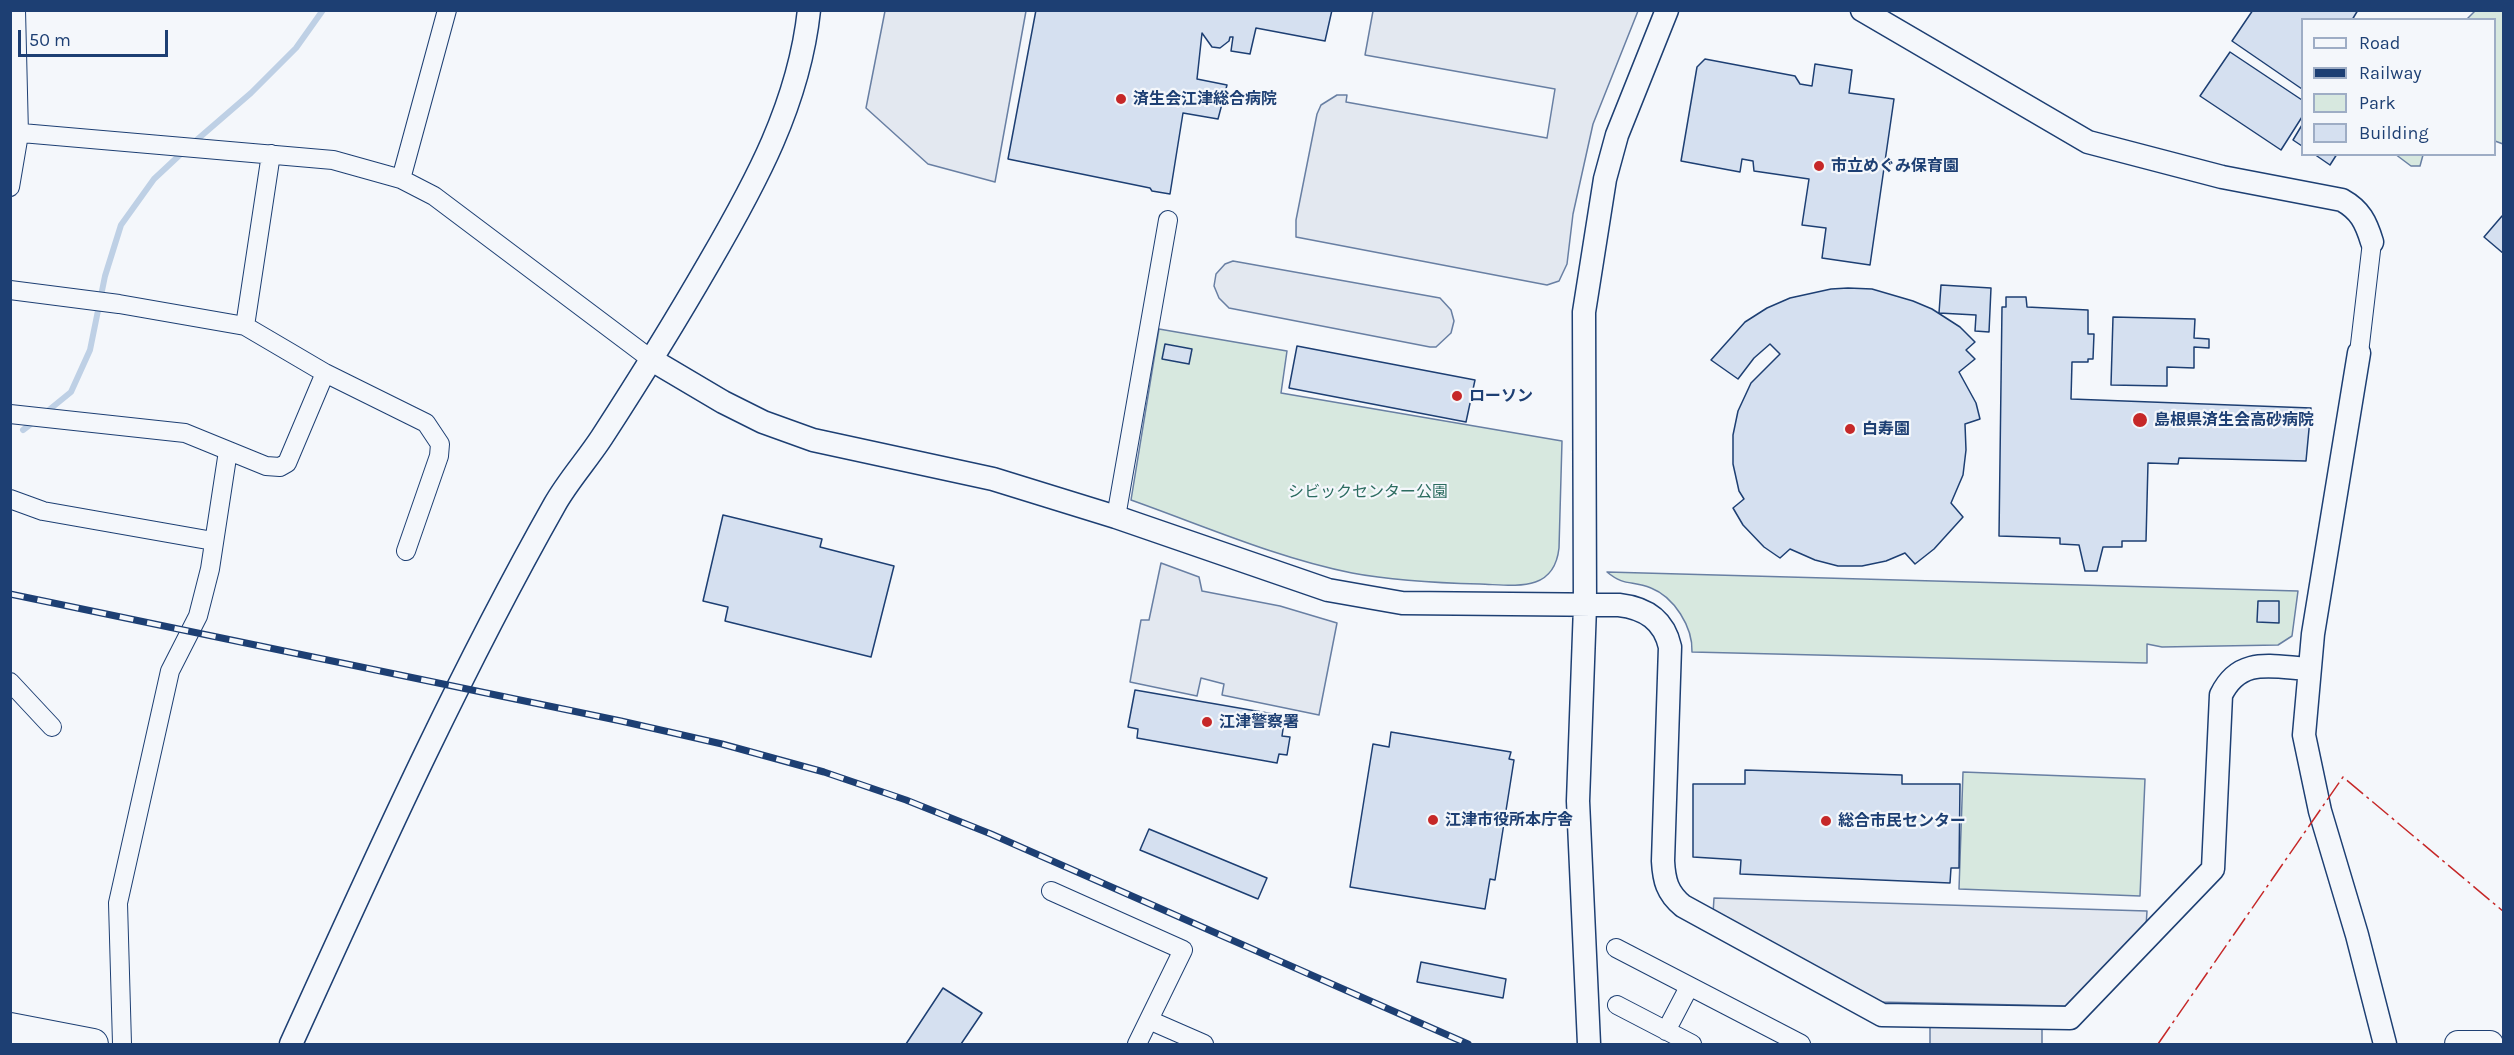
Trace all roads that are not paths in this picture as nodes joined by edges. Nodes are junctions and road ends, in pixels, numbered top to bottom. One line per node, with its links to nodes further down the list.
1 (16, 10): 6 (street)
2 (447, 10): 8 (street)
3 (809, 10): 15 (street)
4 (1667, 10): 23 (street)
5 (1862, 10): 11 (street)
6 (15, 133): 7 (street); 9 (street)
7 (271, 154): 8 (street); 13 (street)
8 (401, 179): 15 (street)
9 (10, 187)
10 (1168, 220): 20 (street)
11 (2372, 242): 14 (street)
12 (10, 290): 13 (street)
13 (245, 326): 16 (street)
14 (2359, 353): 24 (street)
15 (652, 360): 20 (street); 37 (street)
16 (325, 373): 18 (street); 22 (street)
17 (10, 414): 18 (street)
18 (228, 451): 21 (street)
19 (10, 499): 21 (street)
20 (1116, 517): 23 (street)
21 (213, 541): 36 (street)
22 (406, 551)
23 (1585, 606): 24 (street); 40 (street)
24 (2309, 669): 42 (street)
25 (10, 682): 26 (street)
26 (52, 727)
27 (1051, 891): 31 (street)
28 (1616, 948): 29 (street)
29 (1689, 987): 33 (street); 34 (street)
30 (1617, 1005): 33 (street)
31 (1149, 1020): 38 (street); 39 (street)
32 (10, 1028): 35 (highway)
33 (1666, 1031): 41 (street)
34 (1795, 1043)
35 (93, 1044)
36 (122, 1044)
37 (291, 1044)
38 (1137, 1044)
39 (1204, 1044)
40 (1589, 1044)
41 (1692, 1044)
42 (2385, 1044)
43 (2458, 1044): 44 (main road)
44 (2490, 1044)

